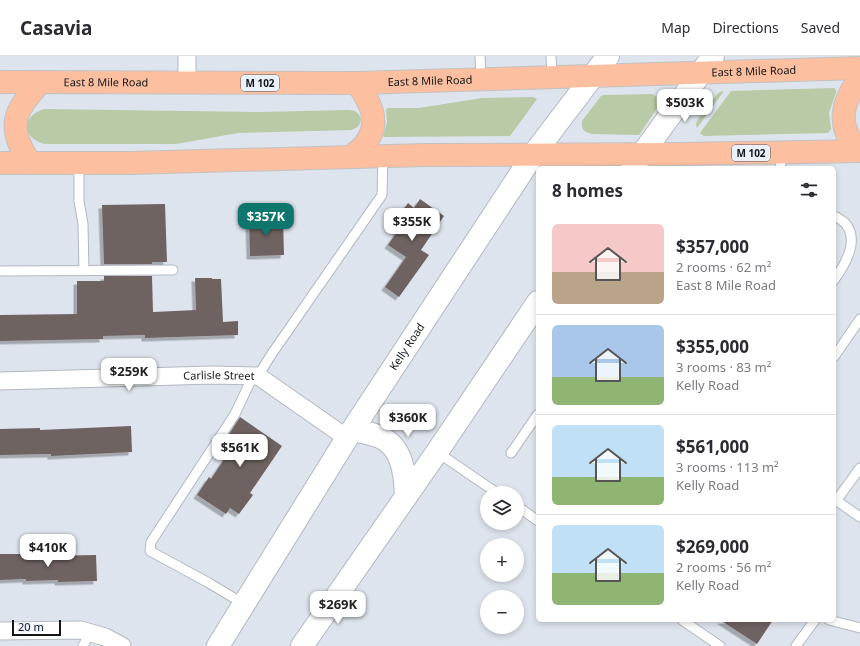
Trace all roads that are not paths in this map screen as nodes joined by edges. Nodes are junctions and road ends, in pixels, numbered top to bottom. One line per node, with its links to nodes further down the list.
1 (187, 56): 12 (street)
2 (480, 56): 8 (lane)
3 (608, 56): 7 (street, Kelly Road)
4 (706, 64): 6 (highway, East 8 Mile Road / M 102); 7 (highway, East 8 Mile Road / M 102); 19 (street)
5 (551, 66): 7 (highway, East 8 Mile Road / M 102); 8 (highway, East 8 Mile Road / M 102)
6 (860, 68)
7 (592, 76): 15 (street, Kelly Road)
8 (481, 79): 13 (highway, East 8 Mile Road / M 102)
9 (860, 79): 14 (highway)
10 (0, 82): 11 (highway, East 8 Mile Road / M 102)
11 (40, 83): 12 (highway, East 8 Mile Road / M 102); 21 (highway)
12 (187, 83): 13 (highway, East 8 Mile Road / M 102)
13 (357, 83): 17 (highway)
14 (859, 152): 18 (highway, M 102)
15 (534, 155): 16 (highway, M 102); 19 (highway, M 102); 34 (street, Kelly Road)
16 (383, 156): 17 (highway, M 102); 31 (lane)
17 (351, 157): 22 (highway, M 102)
18 (782, 160): 19 (highway, M 102)
19 (637, 161)
20 (0, 163): 21 (highway, M 102)
21 (30, 163): 22 (highway, M 102)
22 (79, 163): 25 (lane)
23 (836, 216): 27 (lane)
24 (173, 270): 25 (lane)
25 (84, 271): 26 (lane)
26 (0, 272)
27 (836, 277)
28 (536, 305): 35 (street)
29 (860, 319): 30 (lane)
30 (836, 354)
31 (255, 376): 32 (street, Carlisle Street); 34 (street, Carlisle Street); 45 (lane)
32 (0, 381)
33 (536, 417): 36 (lane)
34 (350, 434): 39 (street); 45 (street, Kelly Road)
35 (437, 452): 38 (lane); 39 (street)
36 (511, 453)
37 (860, 468): 40 (lane)
38 (487, 486)
39 (406, 496): 54 (street)
40 (836, 499)
41 (836, 501): 43 (lane)
42 (524, 511): 44 (lane)
43 (860, 517)
44 (536, 520)
45 (244, 604): 53 (street, Kelly Road)
46 (685, 622): 55 (lane)
47 (814, 622): 56 (lane)
48 (836, 622): 49 (lane)
49 (860, 628)
50 (0, 631): 51 (street)
51 (86, 640): 52 (street)
52 (122, 646)
53 (218, 646)
54 (302, 646)
55 (720, 646)
56 (796, 646)

